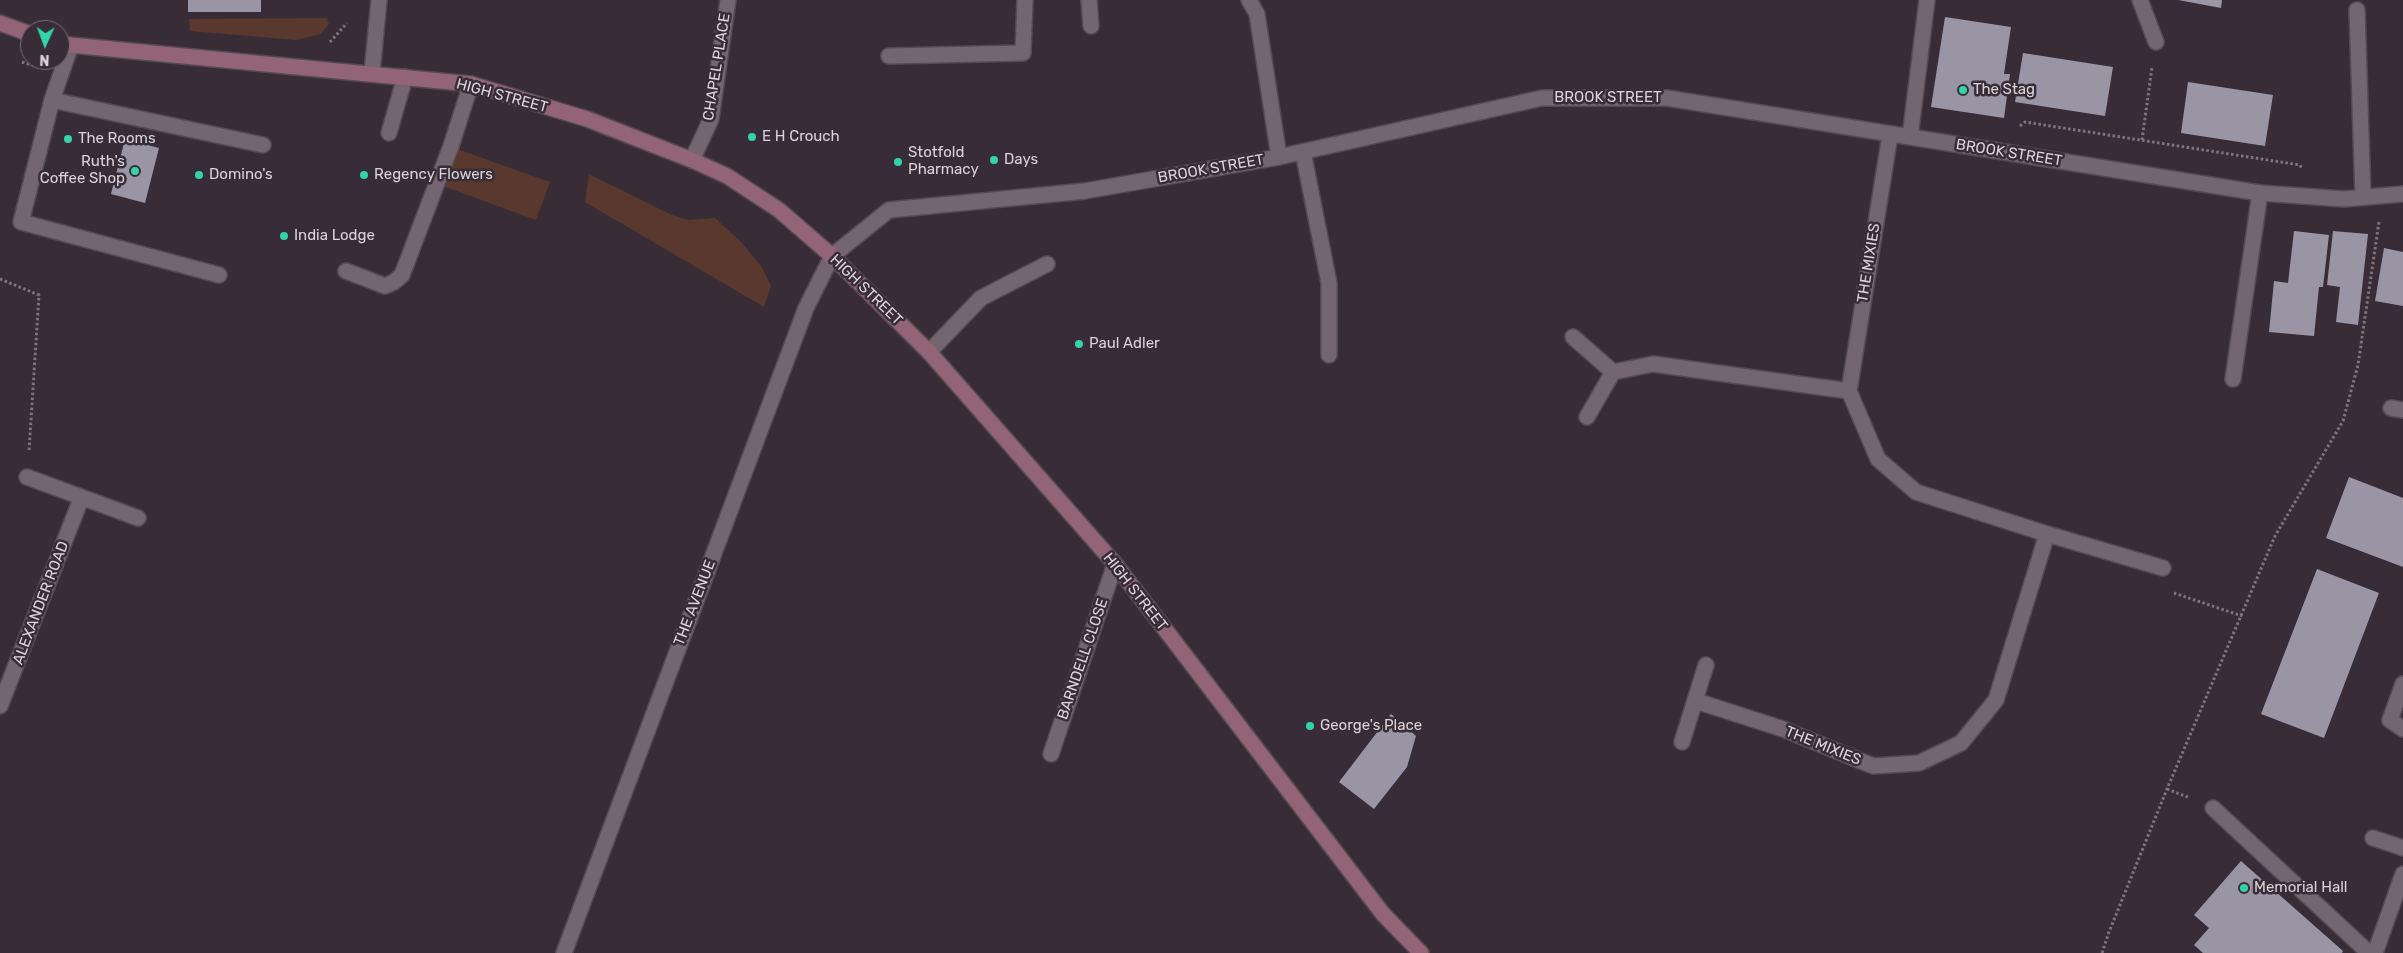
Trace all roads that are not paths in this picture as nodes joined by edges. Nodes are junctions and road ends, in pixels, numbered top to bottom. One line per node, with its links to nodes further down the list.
1 (378, 0): 16 (street)
2 (728, 0): 26 (street, CHAPEL PLACE)
3 (1025, 0): 14 (street)
4 (1088, 0): 10 (street)
5 (1249, 0): 25 (street)
6 (1927, 0): 22 (street)
7 (2140, 0): 12 (street)
8 (2357, 10): 29 (street)
9 (0, 23): 11 (street)
10 (1091, 26)
11 (20, 30)
12 (2156, 42)
13 (70, 44): 16 (street, HIGH STREET)
14 (889, 56)
15 (59, 70): 19 (street)
16 (372, 73): 17 (street, HIGH STREET)
17 (405, 77): 18 (street, HIGH STREET); 20 (street)
18 (471, 84): 26 (street, HIGH STREET); 32 (street)
19 (52, 100): 23 (street); 33 (street)
20 (389, 133)
21 (1890, 135): 22 (street, BROOK STREET); 24 (street, BROOK STREET); 39 (street, THE MIXIES)
22 (1910, 137): 27 (street, BROOK STREET)
23 (263, 145)
24 (1303, 152): 25 (street, BROOK STREET); 36 (street)
25 (1279, 157): 30 (street, BROOK STREET)
26 (692, 160): 30 (street, HIGH STREET)
27 (2260, 192): 29 (street, BROOK STREET); 38 (street)
28 (2403, 194): 29 (street, BROOK STREET)
29 (2363, 197)
30 (832, 256): 35 (street, HIGH STREET); 58 (street, THE AVENUE)
31 (1047, 264): 35 (street)
32 (346, 271)
33 (219, 275)
34 (1573, 338): 37 (street)
35 (929, 352): 45 (street, HIGH STREET)
36 (1329, 355)
37 (1613, 372): 39 (street); 40 (street)
38 (2233, 379)
39 (1849, 391): 44 (street)
40 (1587, 417)
41 (27, 477): 42 (street)
42 (81, 498): 43 (street); 50 (street, ALEXANDER ROAD)
43 (138, 518)
44 (2047, 534): 46 (street); 49 (street, THE MIXIES)
45 (1115, 564): 53 (street, BARNDELL CLOSE); 59 (street, HIGH STREET)
46 (2163, 568)
47 (1706, 665): 49 (street)
48 (2403, 684): 51 (street)
49 (1696, 701): 52 (street)
50 (0, 706)
51 (2403, 729)
52 (1682, 742)
53 (1051, 754)
54 (2213, 808): 60 (street)
55 (2374, 838): 56 (street)
56 (2403, 848)
57 (2403, 874): 61 (street)
58 (564, 953)
59 (1421, 953)
60 (2369, 953)
61 (2376, 953)

